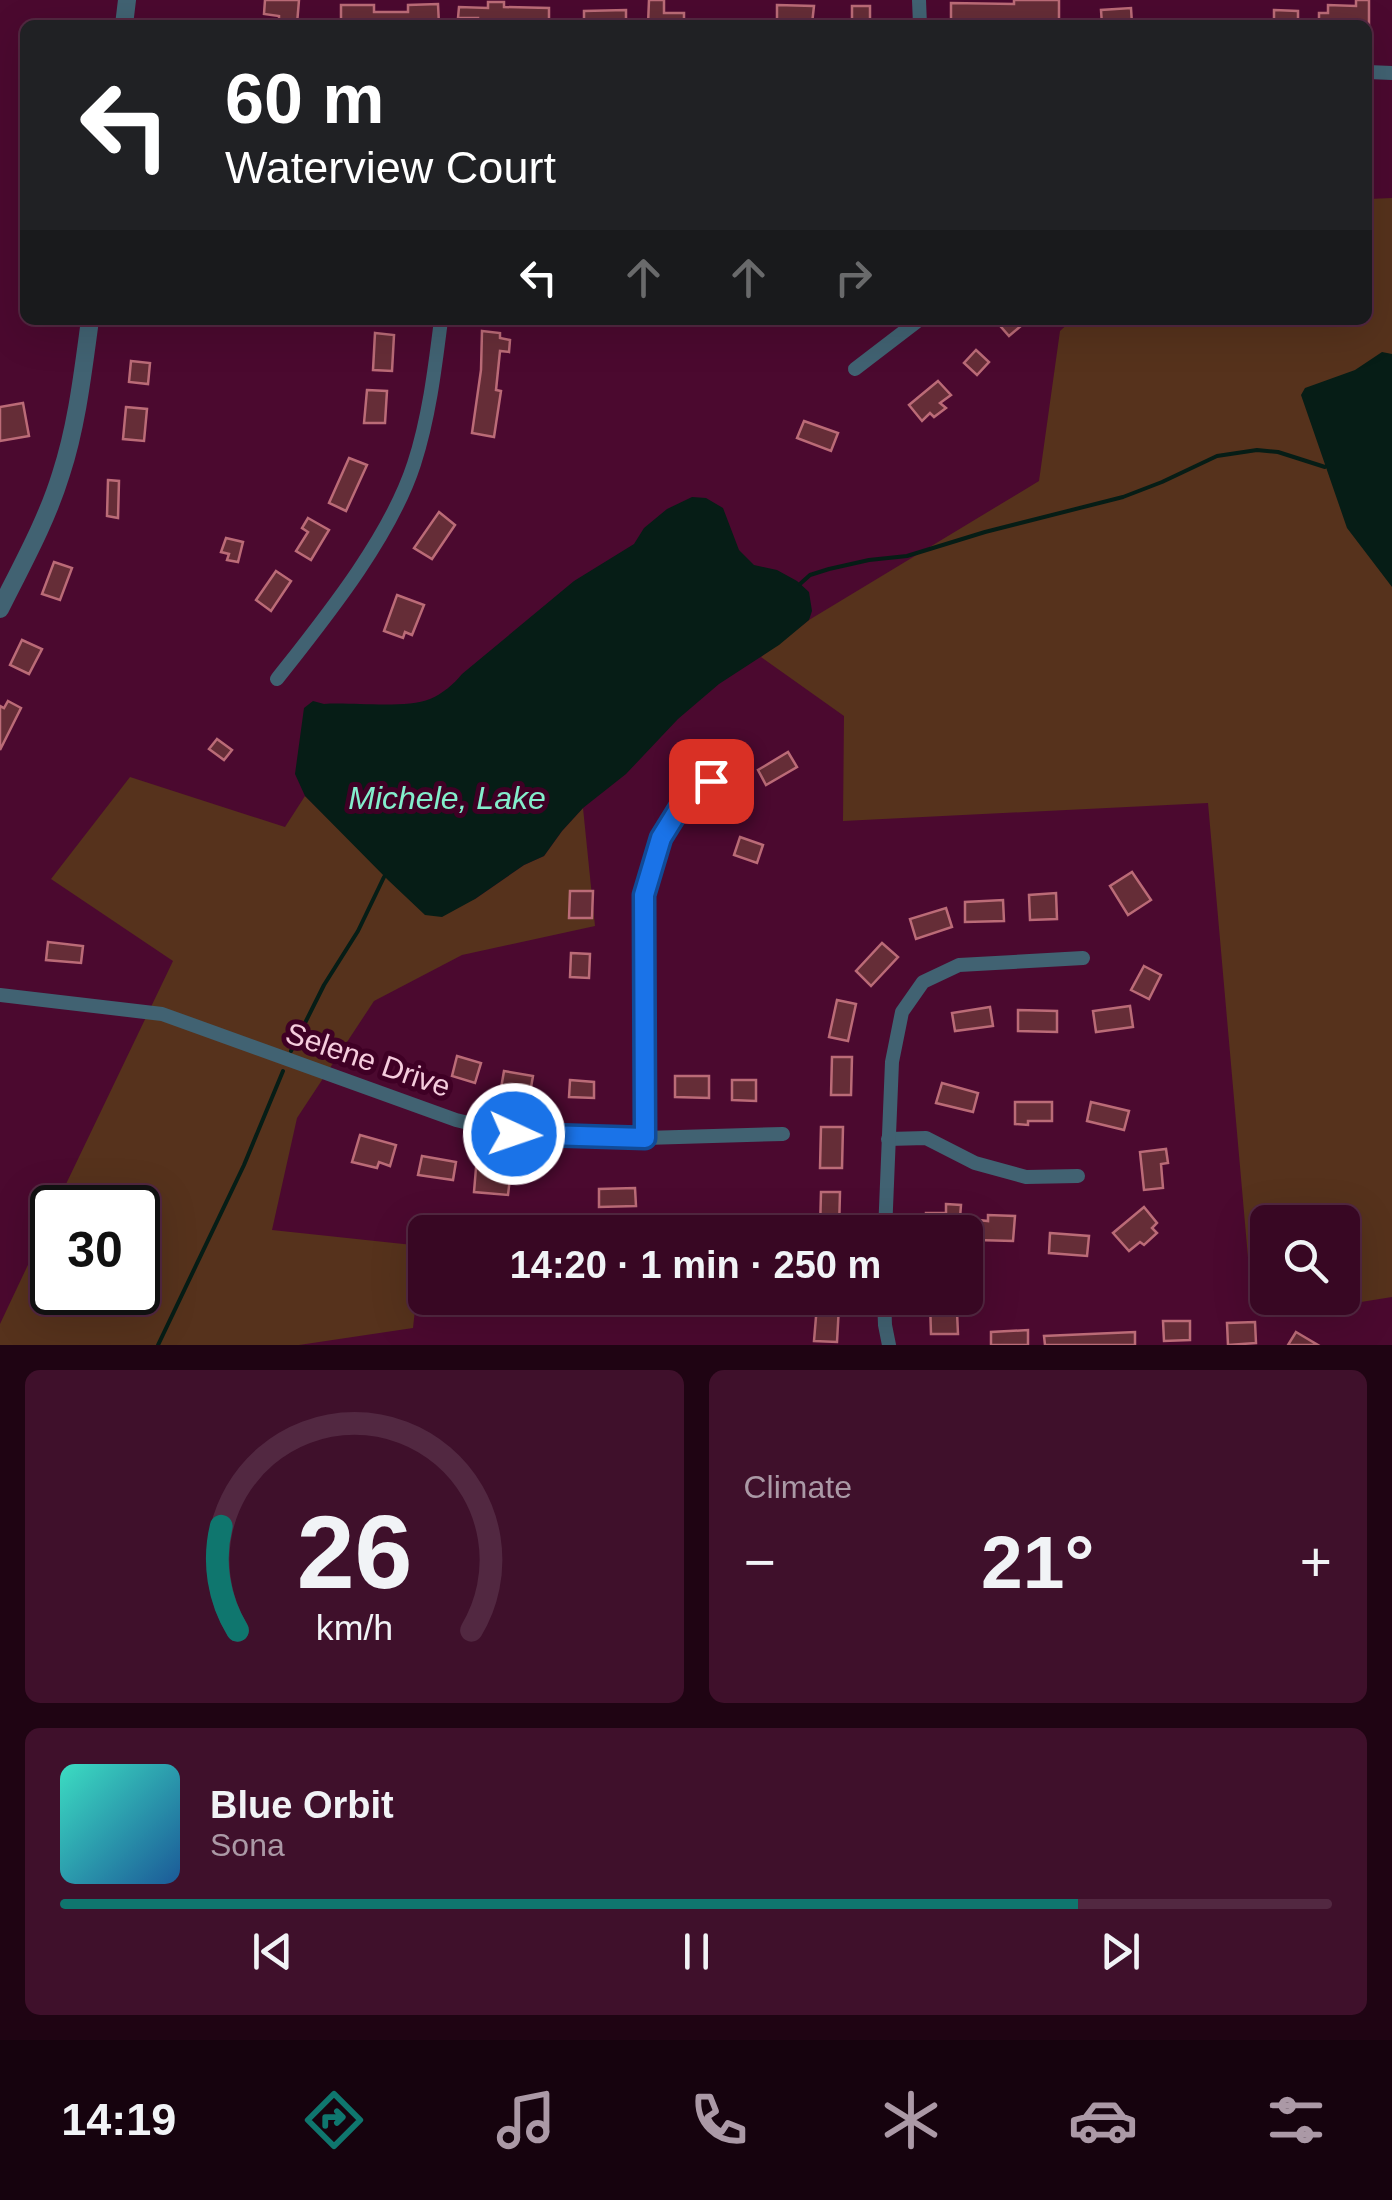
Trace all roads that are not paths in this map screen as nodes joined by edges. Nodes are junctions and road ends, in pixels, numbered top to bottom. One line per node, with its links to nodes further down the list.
1 (89, 325): 5 (street)
2 (440, 325): 6 (street)
3 (912, 325): 4 (street)
4 (855, 369)
5 (0, 609)
6 (277, 678)
7 (711, 781): 11 (street)
8 (1083, 958): 12 (street)
9 (0, 995): 11 (street, Selene Drive)
10 (783, 1134): 11 (street, Selene Drive)
11 (645, 1138)
12 (888, 1138): 13 (street); 14 (street)
13 (1078, 1176)
14 (886, 1215)
15 (884, 1315): 16 (street)
16 (889, 1345)

